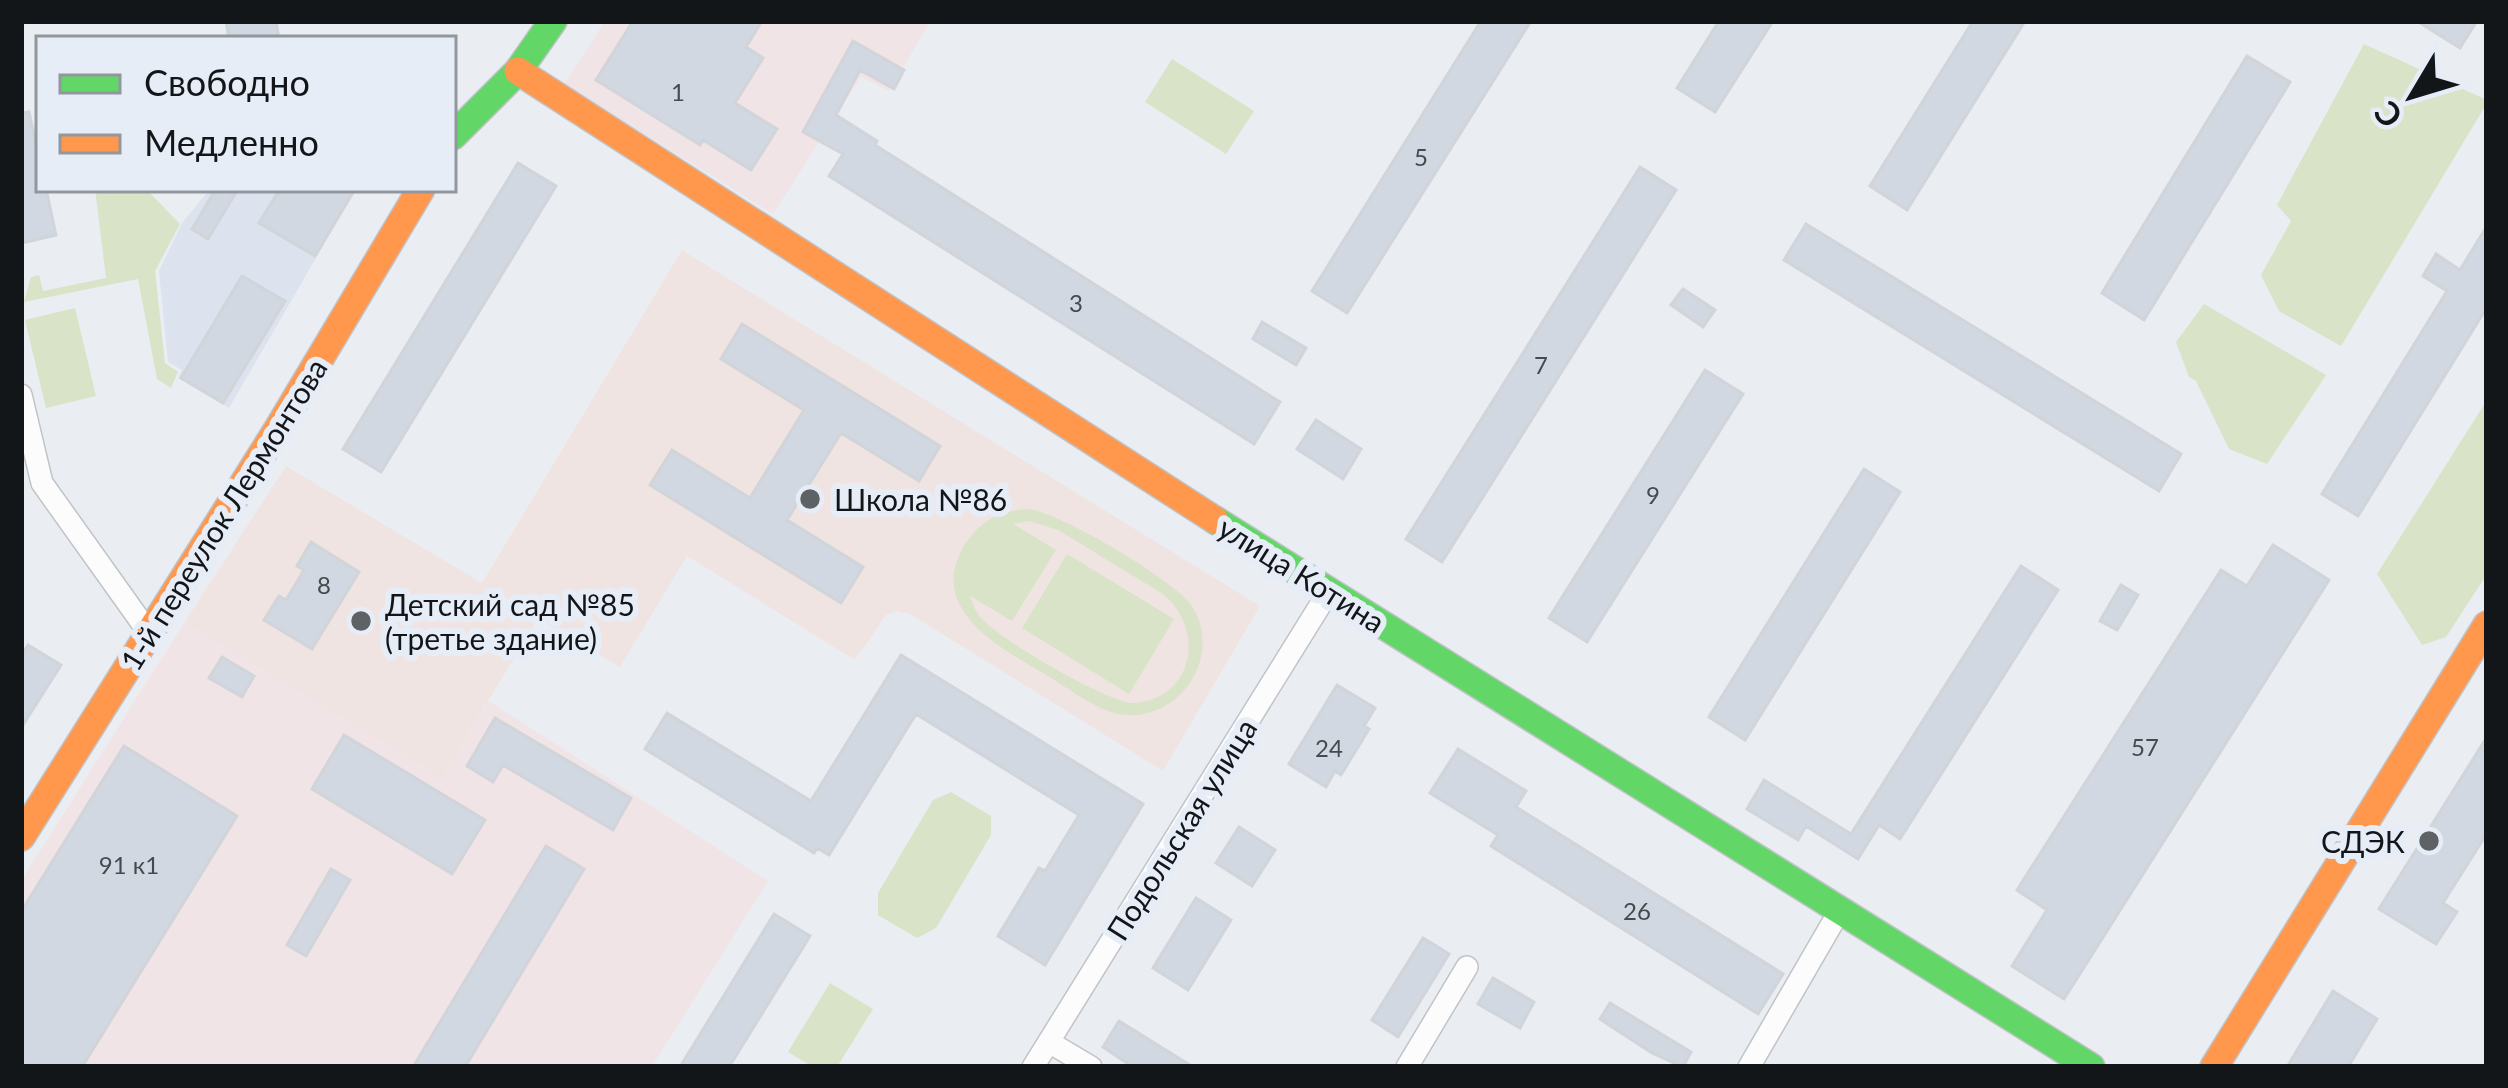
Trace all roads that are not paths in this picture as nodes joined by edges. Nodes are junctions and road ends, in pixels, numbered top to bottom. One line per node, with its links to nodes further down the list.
1 (553, 21): 2 (street)
2 (518, 71): 3 (street); 7 (street, улица Котина)
3 (456, 133)
4 (420, 192): 9 (street, 1-й переулок Лермонтова)
5 (21, 395): 6 (street)
6 (32, 486): 9 (street)
7 (1329, 591): 11 (street, улица Котина); 13 (street, Подольская улица)
8 (2487, 625): 19 (street)
9 (149, 632): 10 (street, 1-й переулок Лермонтова)
10 (21, 836)
11 (1840, 910): 17 (street); 18 (street, улица Котина)
12 (1467, 967): 16 (street)
13 (1049, 1042): 14 (street, Подольская улица); 15 (street)
14 (1034, 1067)
15 (1091, 1067)
16 (1407, 1067)
17 (1749, 1067)
18 (2091, 1067)
19 (2213, 1067)

